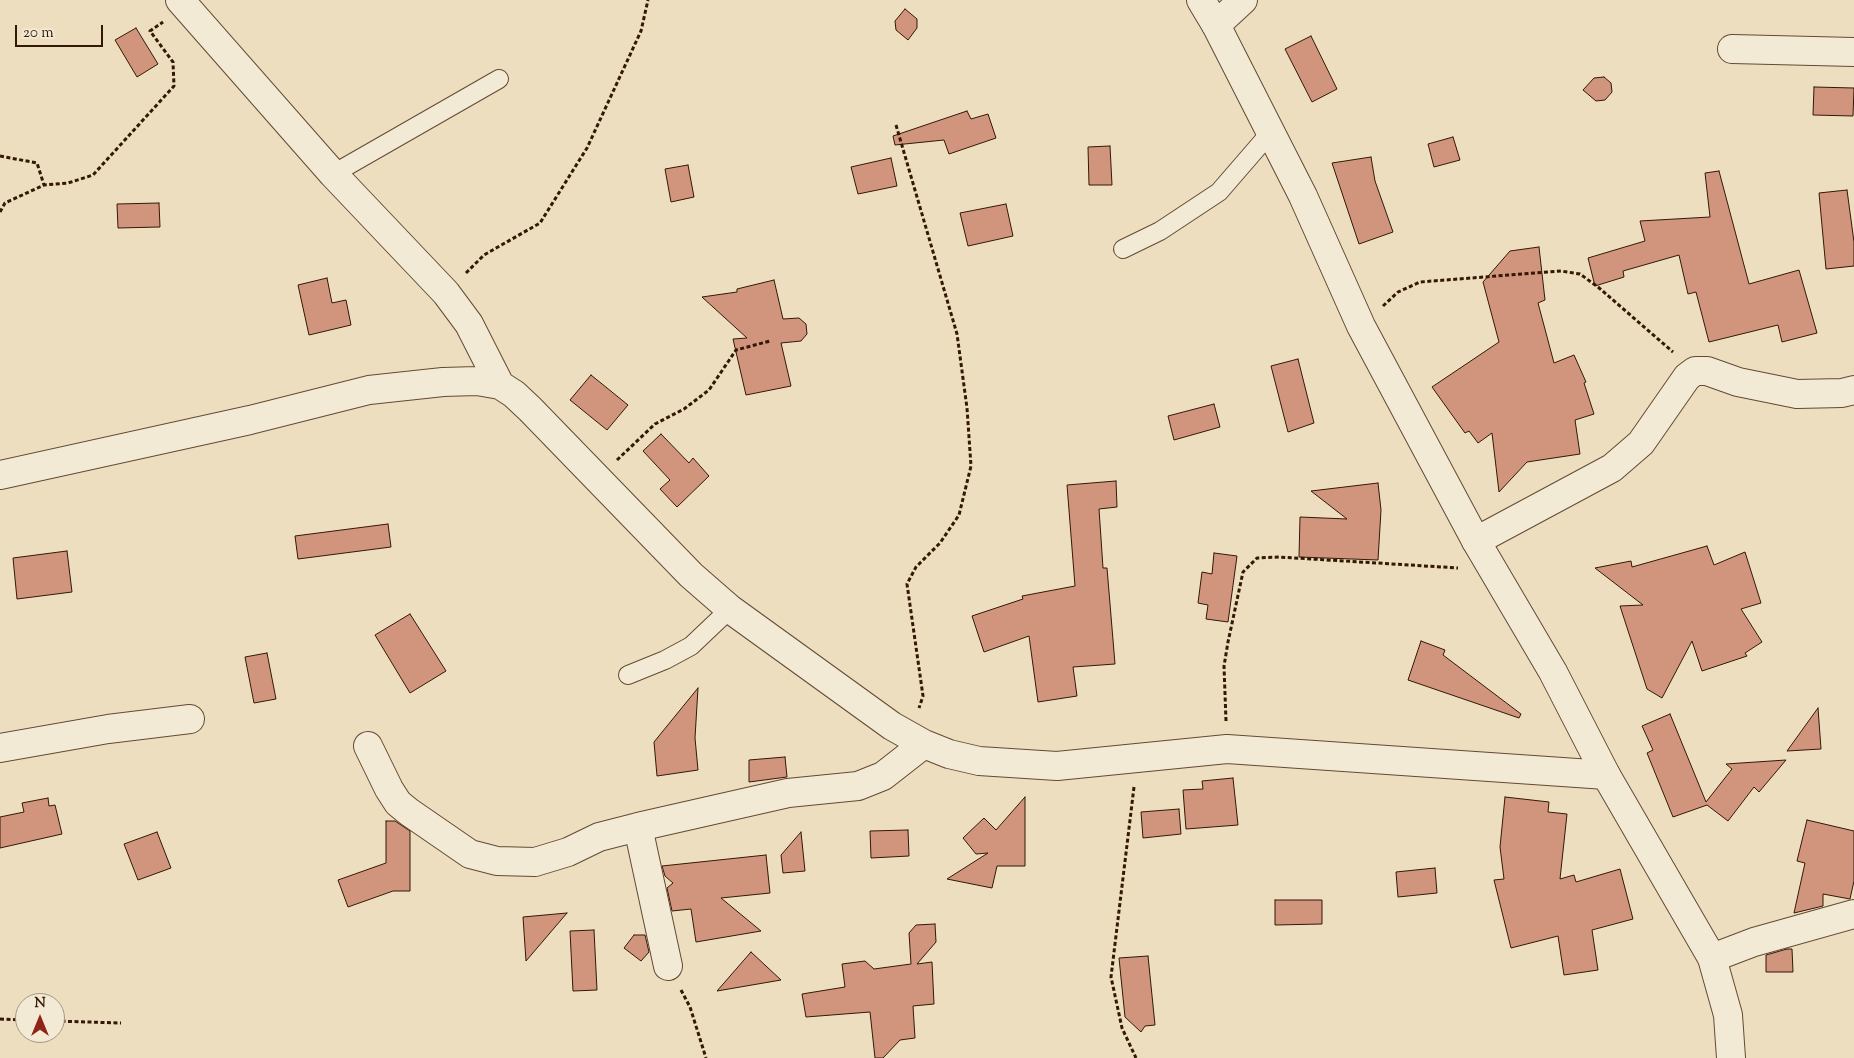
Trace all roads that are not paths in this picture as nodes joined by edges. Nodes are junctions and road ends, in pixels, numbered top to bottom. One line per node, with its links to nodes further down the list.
1 (1201, 0): 4 (street)
2 (1243, 0): 4 (street)
3 (182, 3): 9 (street)
4 (1216, 25): 8 (street)
5 (1732, 50): 6 (street)
6 (1854, 52)
7 (499, 79): 9 (lane)
8 (1270, 133): 10 (lane); 14 (street)
9 (333, 174): 11 (street)
10 (1123, 249)
11 (500, 385): 13 (street); 15 (street)
12 (1854, 390): 14 (street)
13 (0, 475)
14 (1481, 551): 21 (street)
15 (730, 609): 16 (lane); 18 (street)
16 (628, 675)
17 (190, 719): 20 (street)
18 (917, 740): 21 (street); 22 (street)
19 (368, 746): 22 (street)
20 (0, 748)
21 (1606, 775): 24 (street)
22 (638, 827): 25 (street)
23 (1854, 914): 24 (street)
24 (1712, 958): 26 (street)
25 (668, 966)
26 (1730, 1058)

